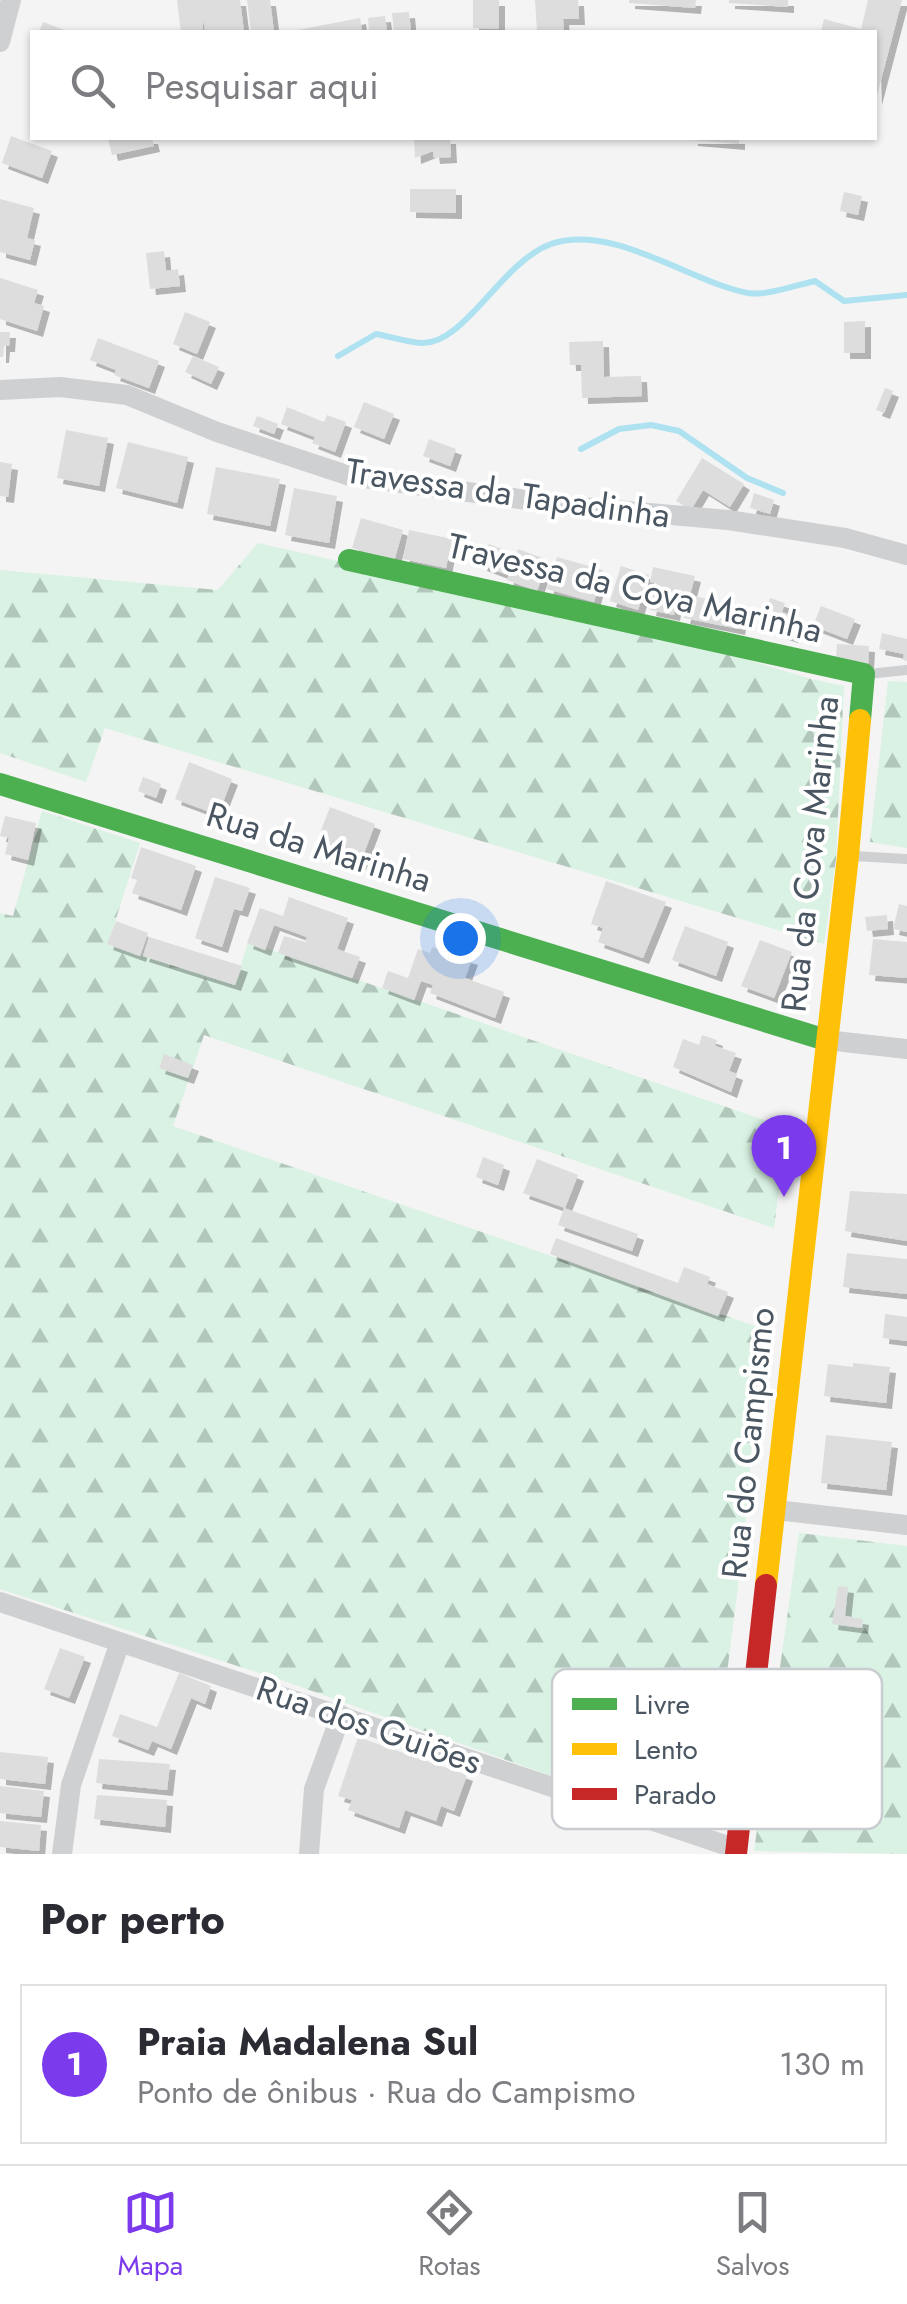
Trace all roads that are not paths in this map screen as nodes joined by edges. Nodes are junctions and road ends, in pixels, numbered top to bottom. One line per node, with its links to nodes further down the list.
1 (11, 0): 2 (street)
2 (0, 42)
3 (0, 390): 4 (street, Travessa da Tapadinha)
4 (907, 555)
5 (349, 560): 7 (street, Travessa da Cova Marinha)
6 (907, 670): 7 (lane, Travessa da Cova Marinha)
7 (864, 674): 9 (street, Rua da Cova Marinha)
8 (0, 784): 11 (street, Rua da Marinha)
9 (848, 856): 10 (lane); 11 (street, Rua da Cova Marinha)
10 (907, 858)
11 (826, 1040): 12 (street, Rua da Marinha); 13 (street, Rua do Campismo)
12 (907, 1049)
13 (776, 1510): 14 (street); 17 (street, Rua do Campismo)
14 (907, 1525)
15 (0, 1602): 16 (street, Rua dos Guiões)
16 (120, 1642): 18 (street, Rua dos Guiões); 22 (street)
17 (758, 1669)
18 (341, 1715): 19 (street, Rua dos Guiões); 23 (street)
19 (552, 1787)
20 (673, 1829): 21 (street, Rua dos Guiões)
21 (737, 1851)
22 (62, 1854)
23 (308, 1854)

